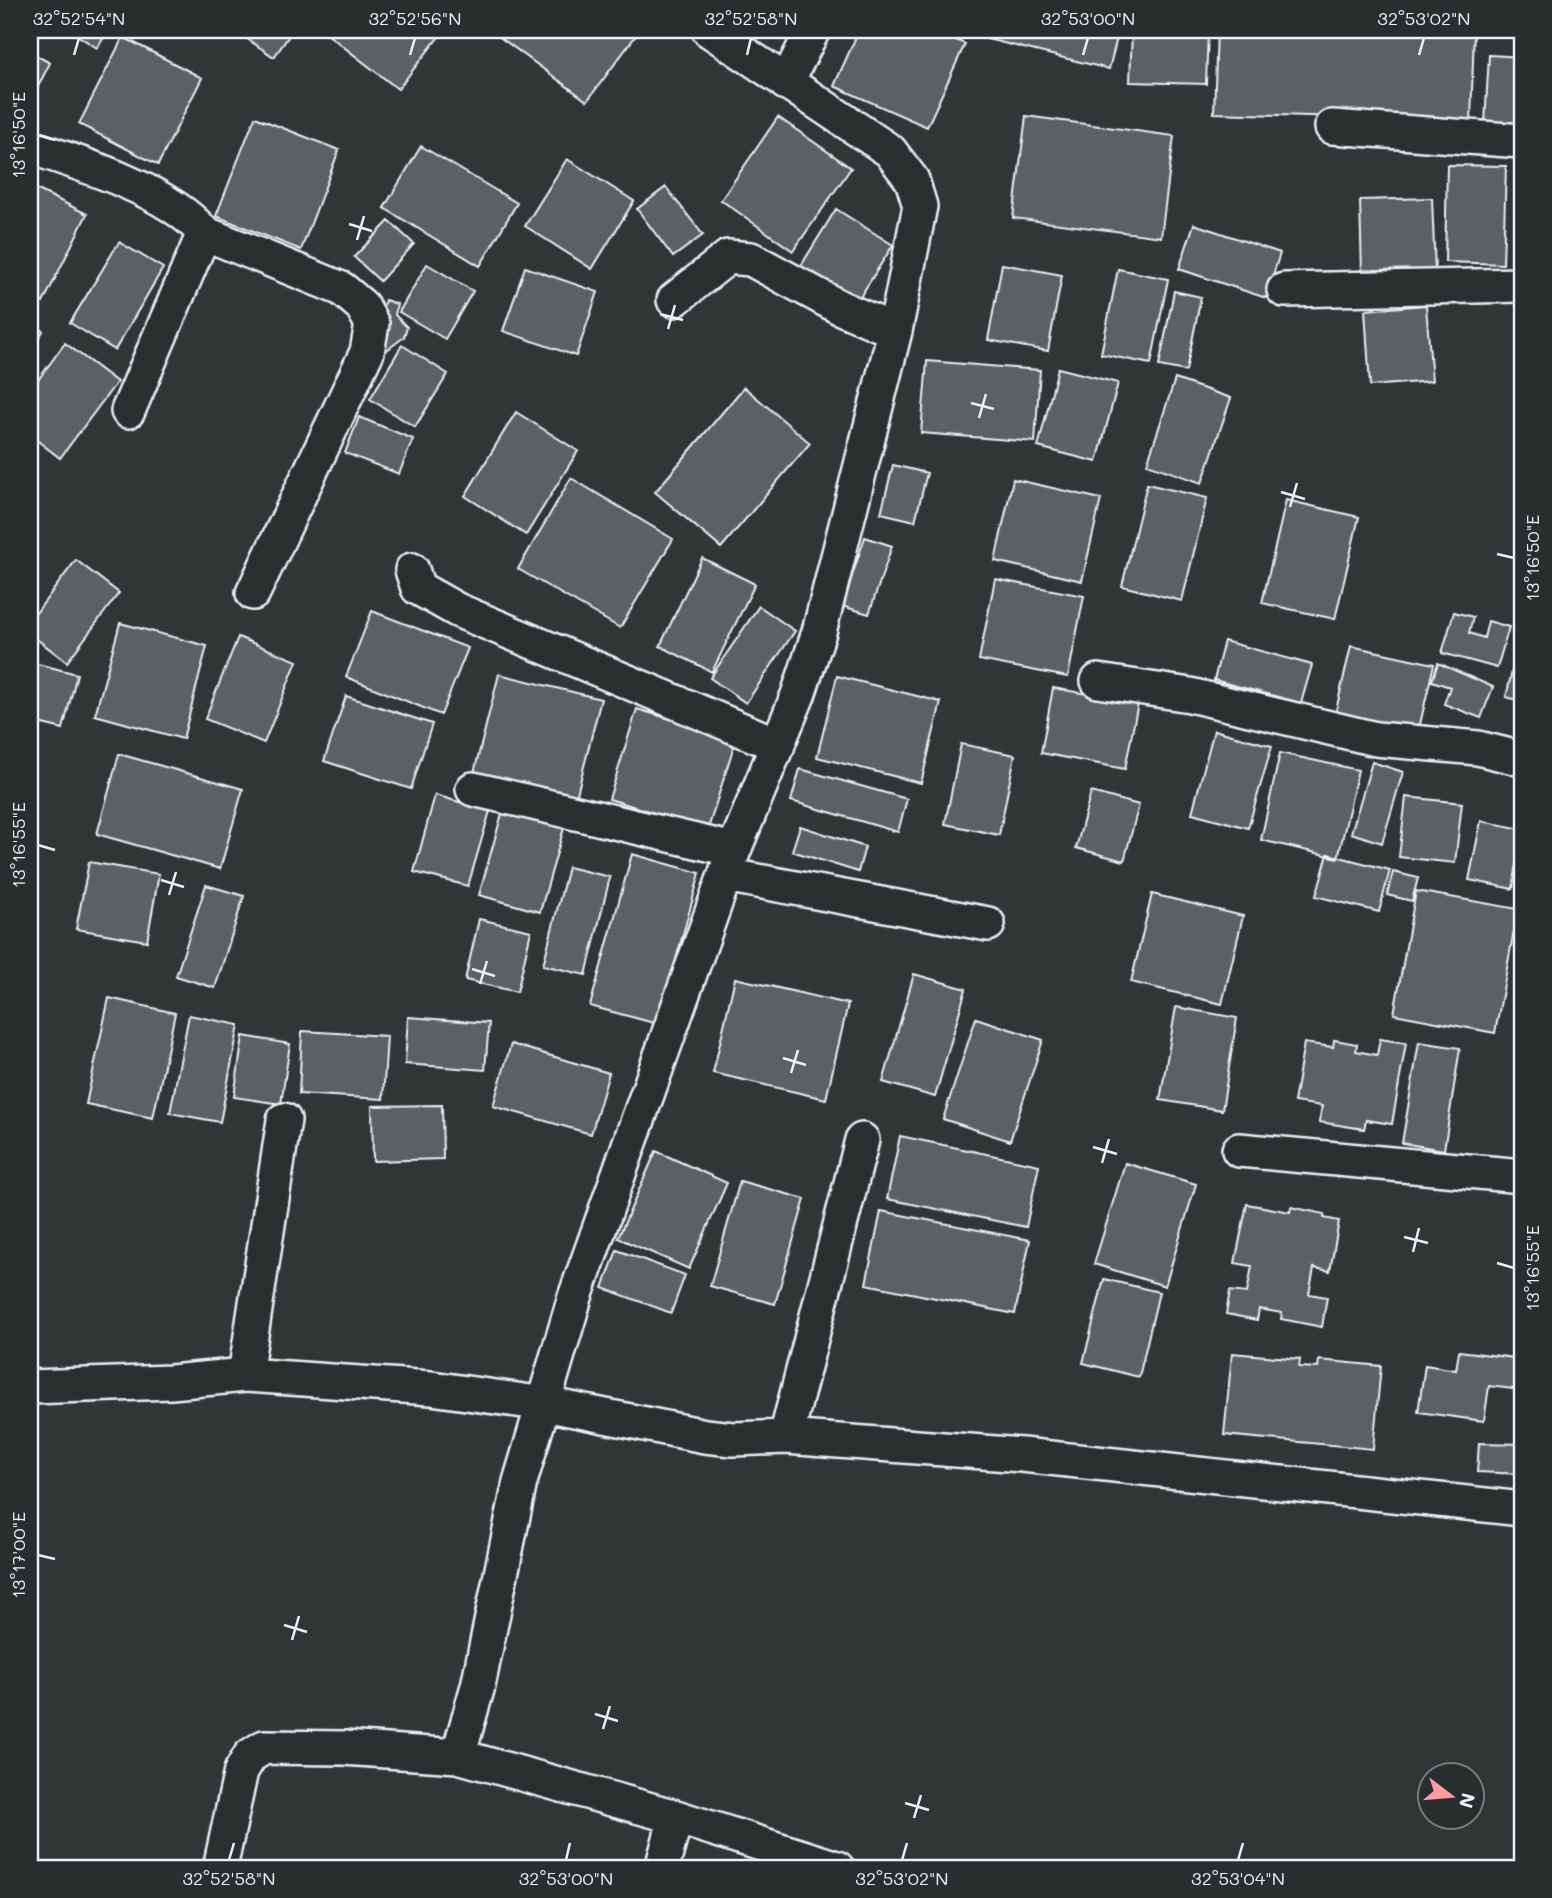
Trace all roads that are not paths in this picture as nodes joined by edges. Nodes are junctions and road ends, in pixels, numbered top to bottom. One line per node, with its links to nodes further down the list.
1 (709, 30): 3 (street)
2 (813, 30): 3 (street)
3 (786, 83): 11 (street)
4 (1332, 127): 5 (street)
5 (1522, 141)
6 (30, 147): 7 (street)
7 (204, 233): 12 (street); 14 (street)
8 (1522, 285): 9 (street)
9 (1283, 290)
10 (674, 300): 11 (street)
11 (895, 331): 16 (street)
12 (128, 411)
13 (412, 570): 16 (street)
14 (253, 593)
15 (1098, 681): 17 (street)
16 (778, 745): 19 (street)
17 (1522, 759)
18 (472, 789): 19 (street)
19 (730, 862): 20 (street); 27 (street)
20 (988, 924)
21 (284, 1121): 25 (street)
22 (862, 1140): 28 (street)
23 (1239, 1150): 24 (street)
24 (1522, 1176)
25 (245, 1375): 26 (street); 27 (street)
26 (30, 1387)
27 (545, 1404): 28 (street); 30 (street)
28 (786, 1437): 29 (street)
29 (1522, 1509)
30 (457, 1756): 31 (street); 32 (street)
31 (676, 1817): 33 (street); 34 (street)
32 (220, 1868)
33 (663, 1868)
34 (837, 1868)

